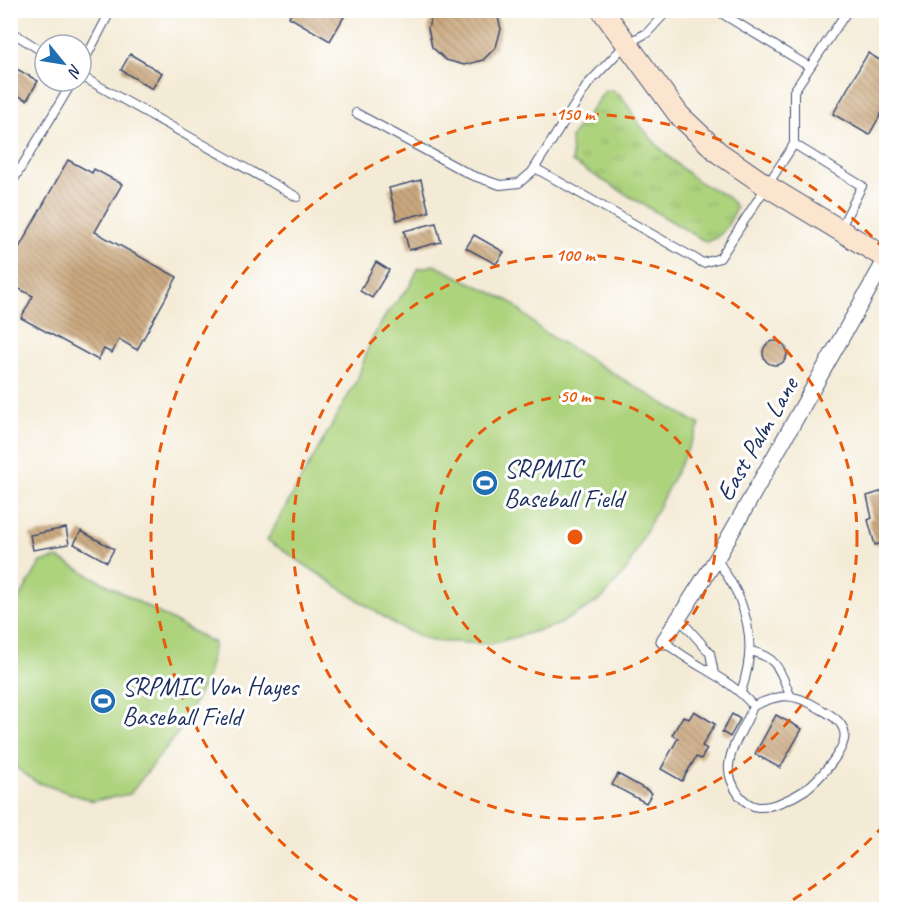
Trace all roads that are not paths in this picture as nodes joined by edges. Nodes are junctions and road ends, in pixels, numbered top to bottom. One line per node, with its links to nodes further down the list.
1 (111, 10): 7 (lane)
2 (602, 10): 8 (street)
3 (668, 10): 8 (lane)
4 (717, 10): 10 (lane)
5 (848, 10): 10 (lane)
6 (10, 31): 9 (lane)
7 (93, 44)
8 (626, 44): 15 (lane); 17 (street)
9 (33, 45)
10 (810, 68): 14 (lane)
11 (93, 83): 18 (lane)
12 (66, 93): 16 (lane)
13 (356, 113): 15 (lane)
14 (794, 144): 17 (lane); 19 (lane)
15 (535, 168): 17 (lane)
16 (10, 186)
17 (767, 186): 19 (street)
18 (297, 197)
19 (839, 231): 20 (street)
20 (886, 259): 21 (street, East Palm Lane)
21 (717, 558): 22 (street, East Palm Lane); 24 (lane)
22 (679, 618): 23 (street, East Palm Lane); 25 (lane)
23 (664, 641): 25 (lane)
24 (750, 651): 26 (lane); 27 (lane)
25 (714, 674): 26 (lane)
26 (741, 692): 28 (lane)
27 (790, 695): 28 (lane); 28 (lane)
28 (753, 706)

